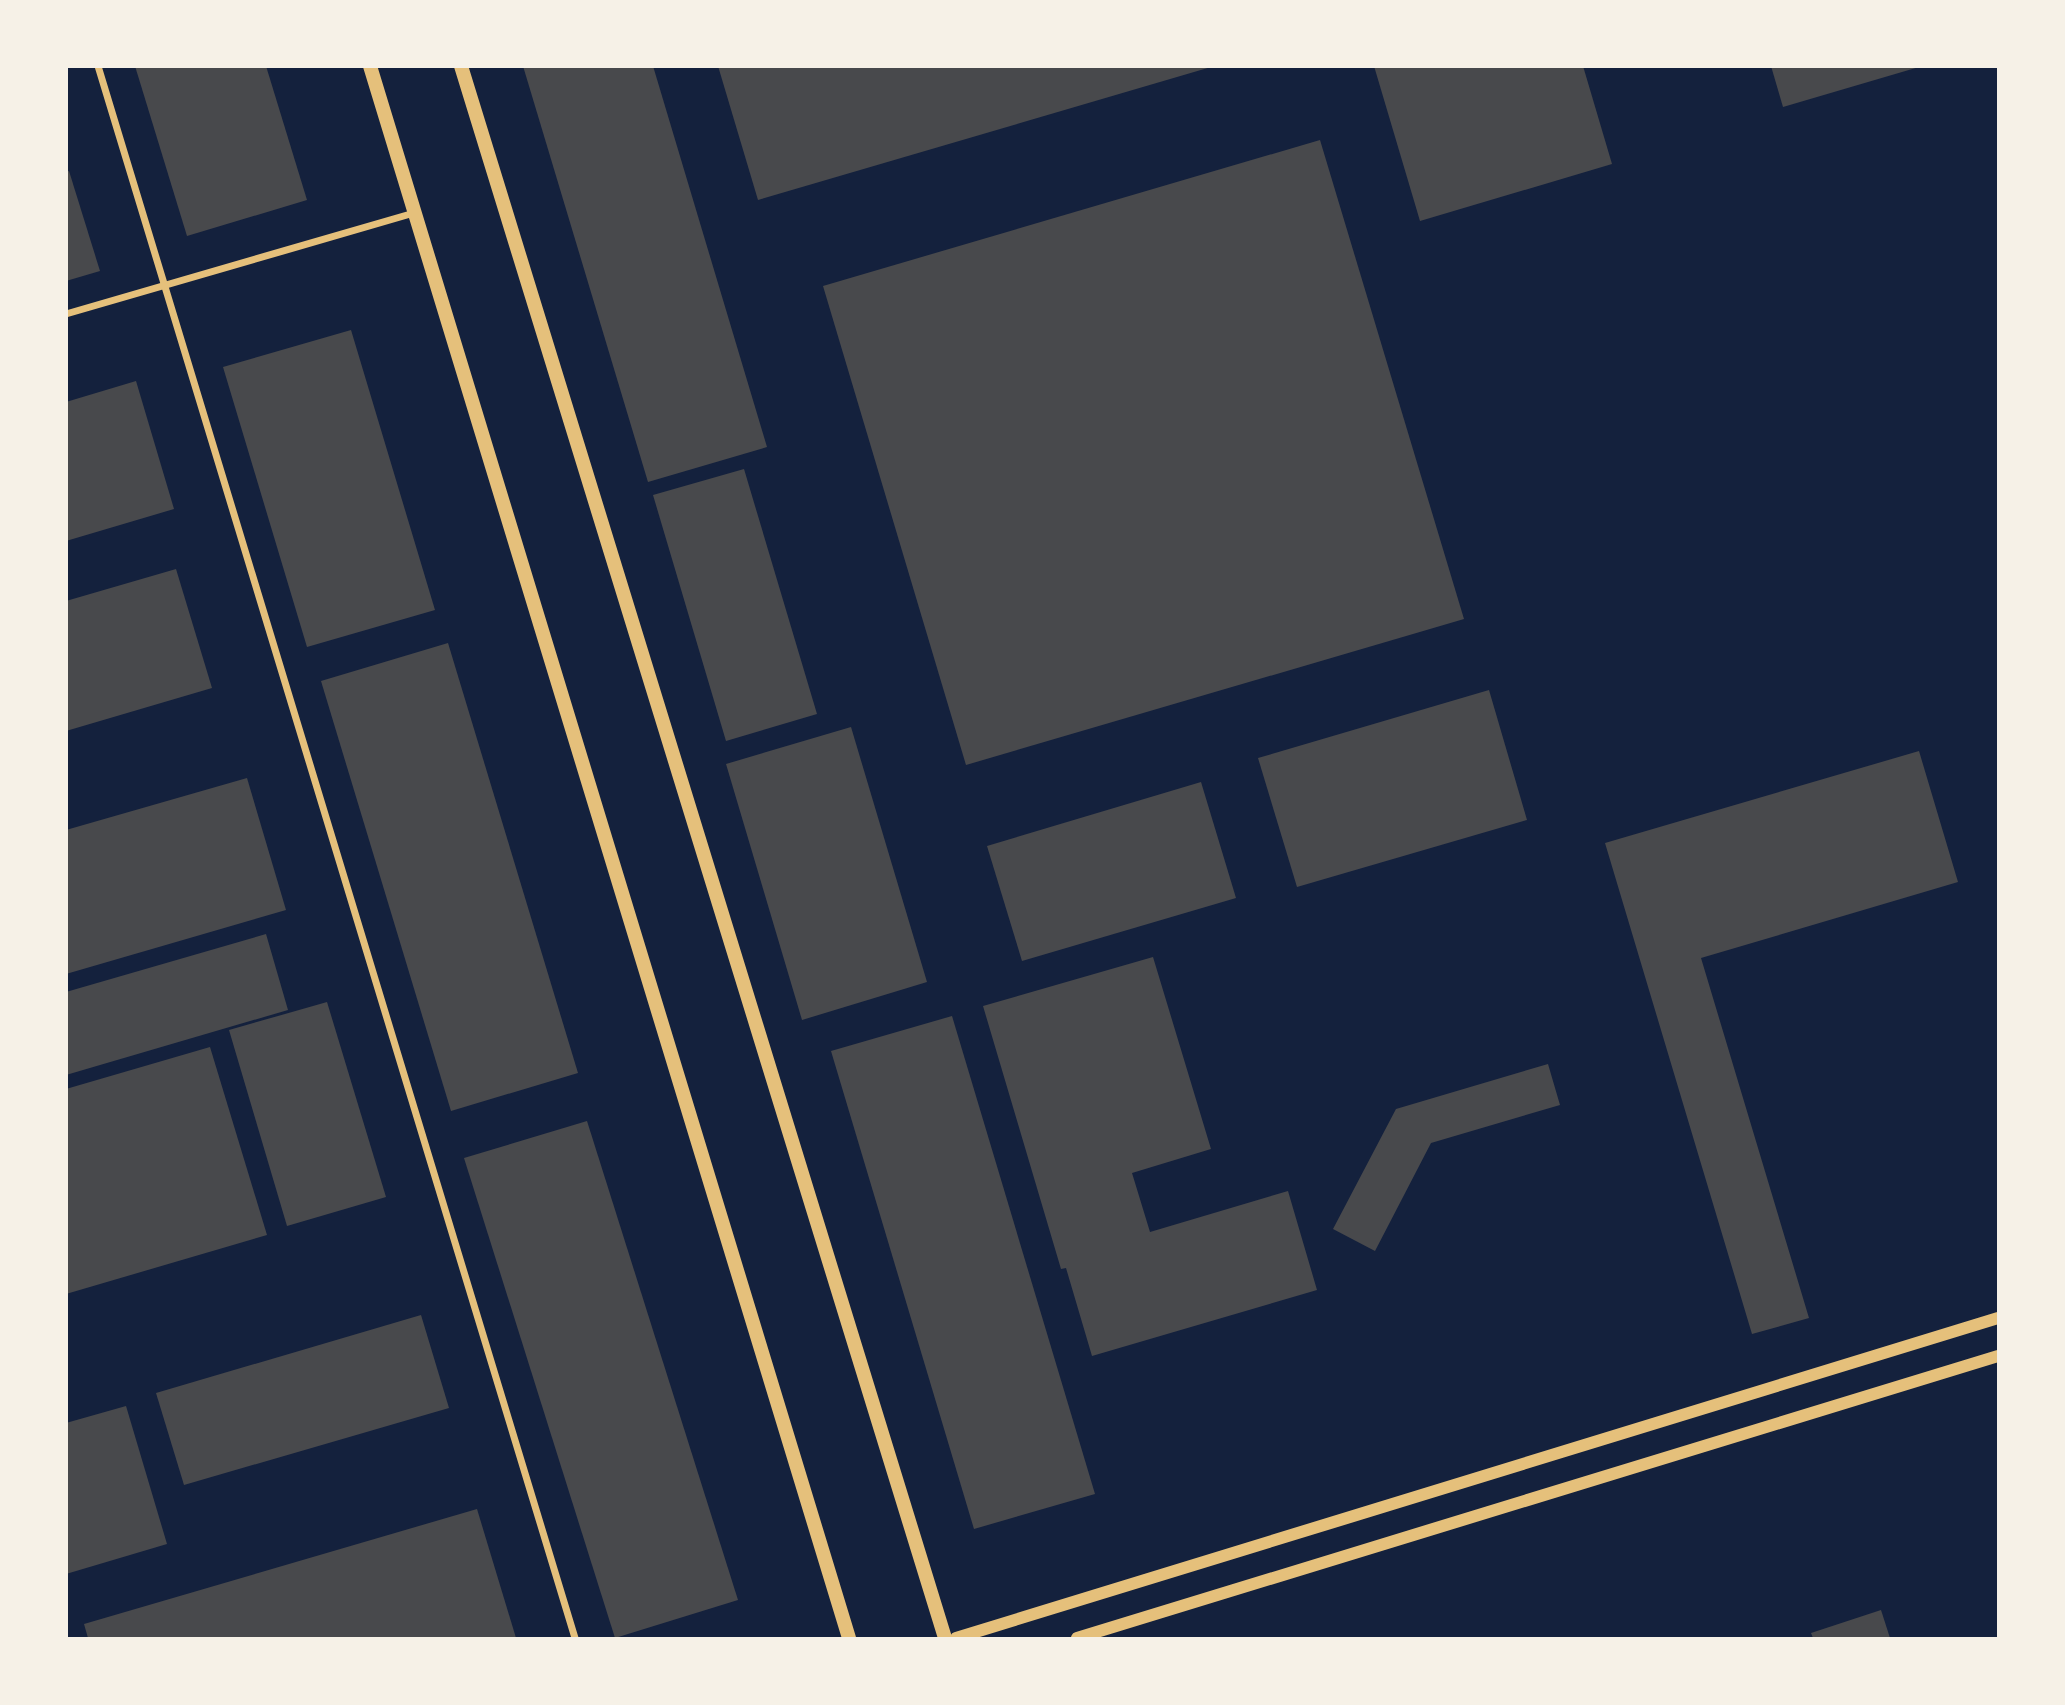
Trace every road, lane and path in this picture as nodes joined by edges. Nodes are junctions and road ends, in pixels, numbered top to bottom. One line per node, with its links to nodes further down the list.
1 (98, 66): 5 (street)
2 (370, 66): 4 (main road)
3 (461, 66): 11 (main road)
4 (414, 213): 5 (street); 10 (main road)
5 (163, 286): 6 (street); 9 (street)
6 (66, 314)
7 (1998, 1318): 12 (street)
8 (1998, 1356): 13 (street)
9 (575, 1639)
10 (849, 1639)
11 (945, 1639)
12 (956, 1639)
13 (1077, 1639)

